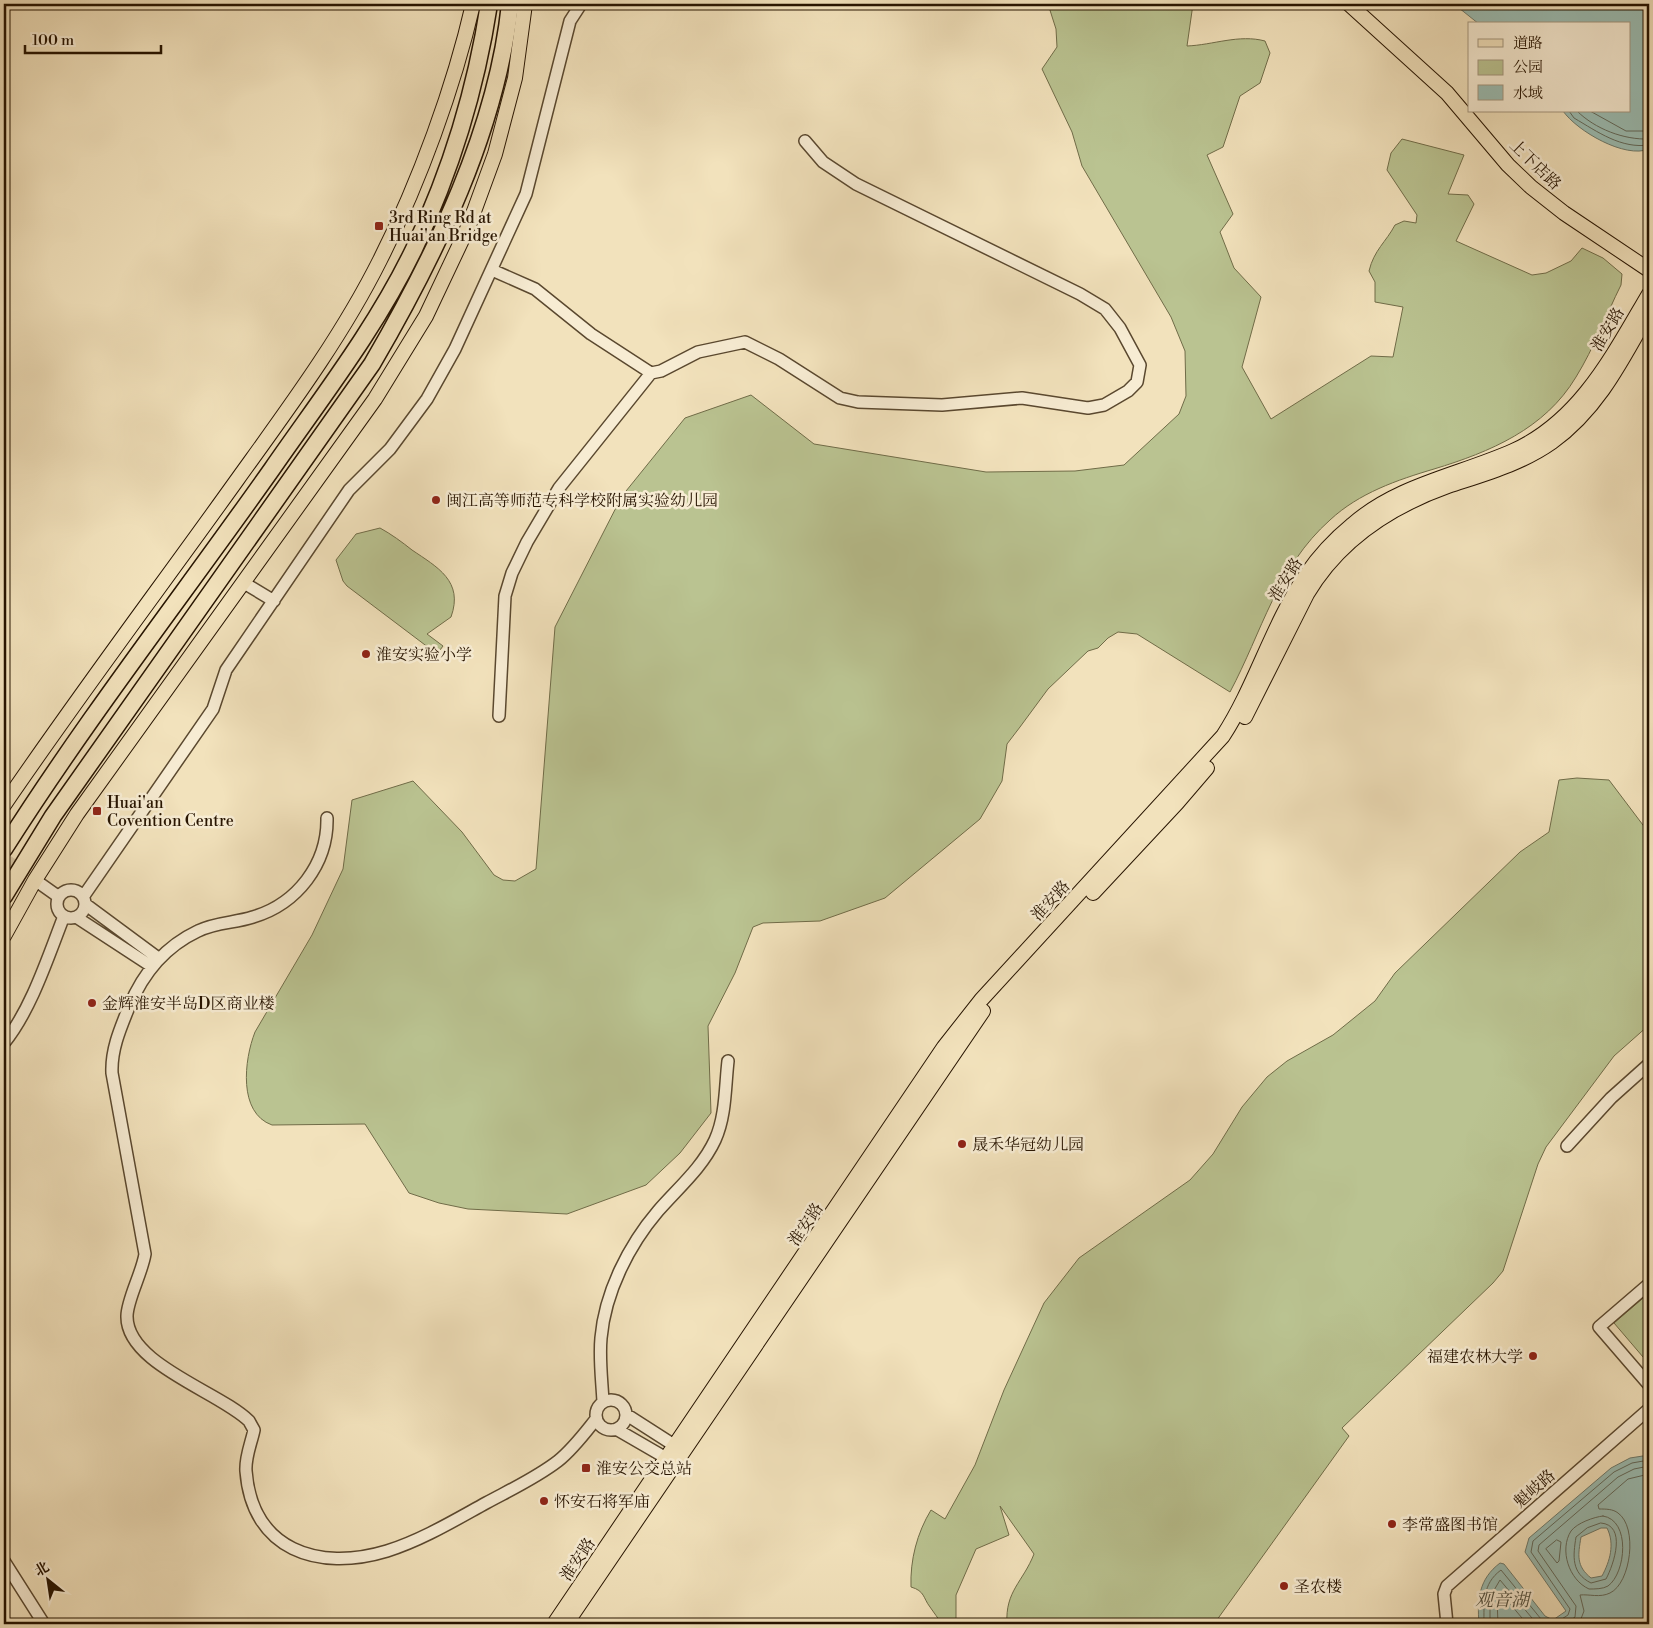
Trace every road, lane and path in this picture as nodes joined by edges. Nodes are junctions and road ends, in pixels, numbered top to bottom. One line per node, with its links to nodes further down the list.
1 (473, 4): 20 (main road)
2 (489, 4): 22 (highway)
3 (510, 4): 24 (highway)
4 (525, 4): 17 (main road)
5 (581, 4): 12 (street)
6 (1349, 4): 13 (main road, 上下店路)
7 (1362, 4): 8 (main road, 上下店路)
8 (1468, 107)
9 (1472, 112): 11 (main road, 上下店路)
10 (805, 141): 16 (street)
11 (1649, 262)
12 (492, 270): 16 (street); 18 (street)
13 (1649, 270)
14 (1649, 294): 42 (main road, 淮安路)
15 (1649, 312): 42 (main road, 淮安路)
16 (652, 373): 19 (street)
17 (244, 583): 18 (street); 23 (main road)
18 (274, 601): 26 (street)
19 (499, 716)
20 (4, 805)
21 (327, 818): 30 (street)
22 (4, 849)
23 (30, 878): 25 (street); 29 (main road)
24 (4, 896)
25 (59, 897): 26 (street); 27 (street)
26 (84, 900): 28 (street); 30 (street)
27 (64, 916): 28 (street); 31 (street)
28 (76, 917): 30 (street)
29 (4, 936)
30 (154, 962): 40 (street)
31 (4, 1043)
32 (728, 1061): 37 (street)
33 (1649, 1064): 34 (street)
34 (1567, 1146)
35 (1649, 1284): 36 (street)
36 (1649, 1385)
37 (603, 1402): 39 (street); 40 (street)
38 (1649, 1409): 48 (street, 魁岐路)
39 (627, 1415): 41 (street); 42 (street)
40 (596, 1419): 41 (street)
41 (616, 1429): 43 (street)
42 (680, 1449): 43 (main road, 淮安路)
43 (672, 1461): 46 (main road, 淮安路); 47 (main road, 淮安路)
44 (4, 1561): 45 (street)
45 (44, 1624)
46 (554, 1624)
47 (566, 1624)
48 (1448, 1624)

